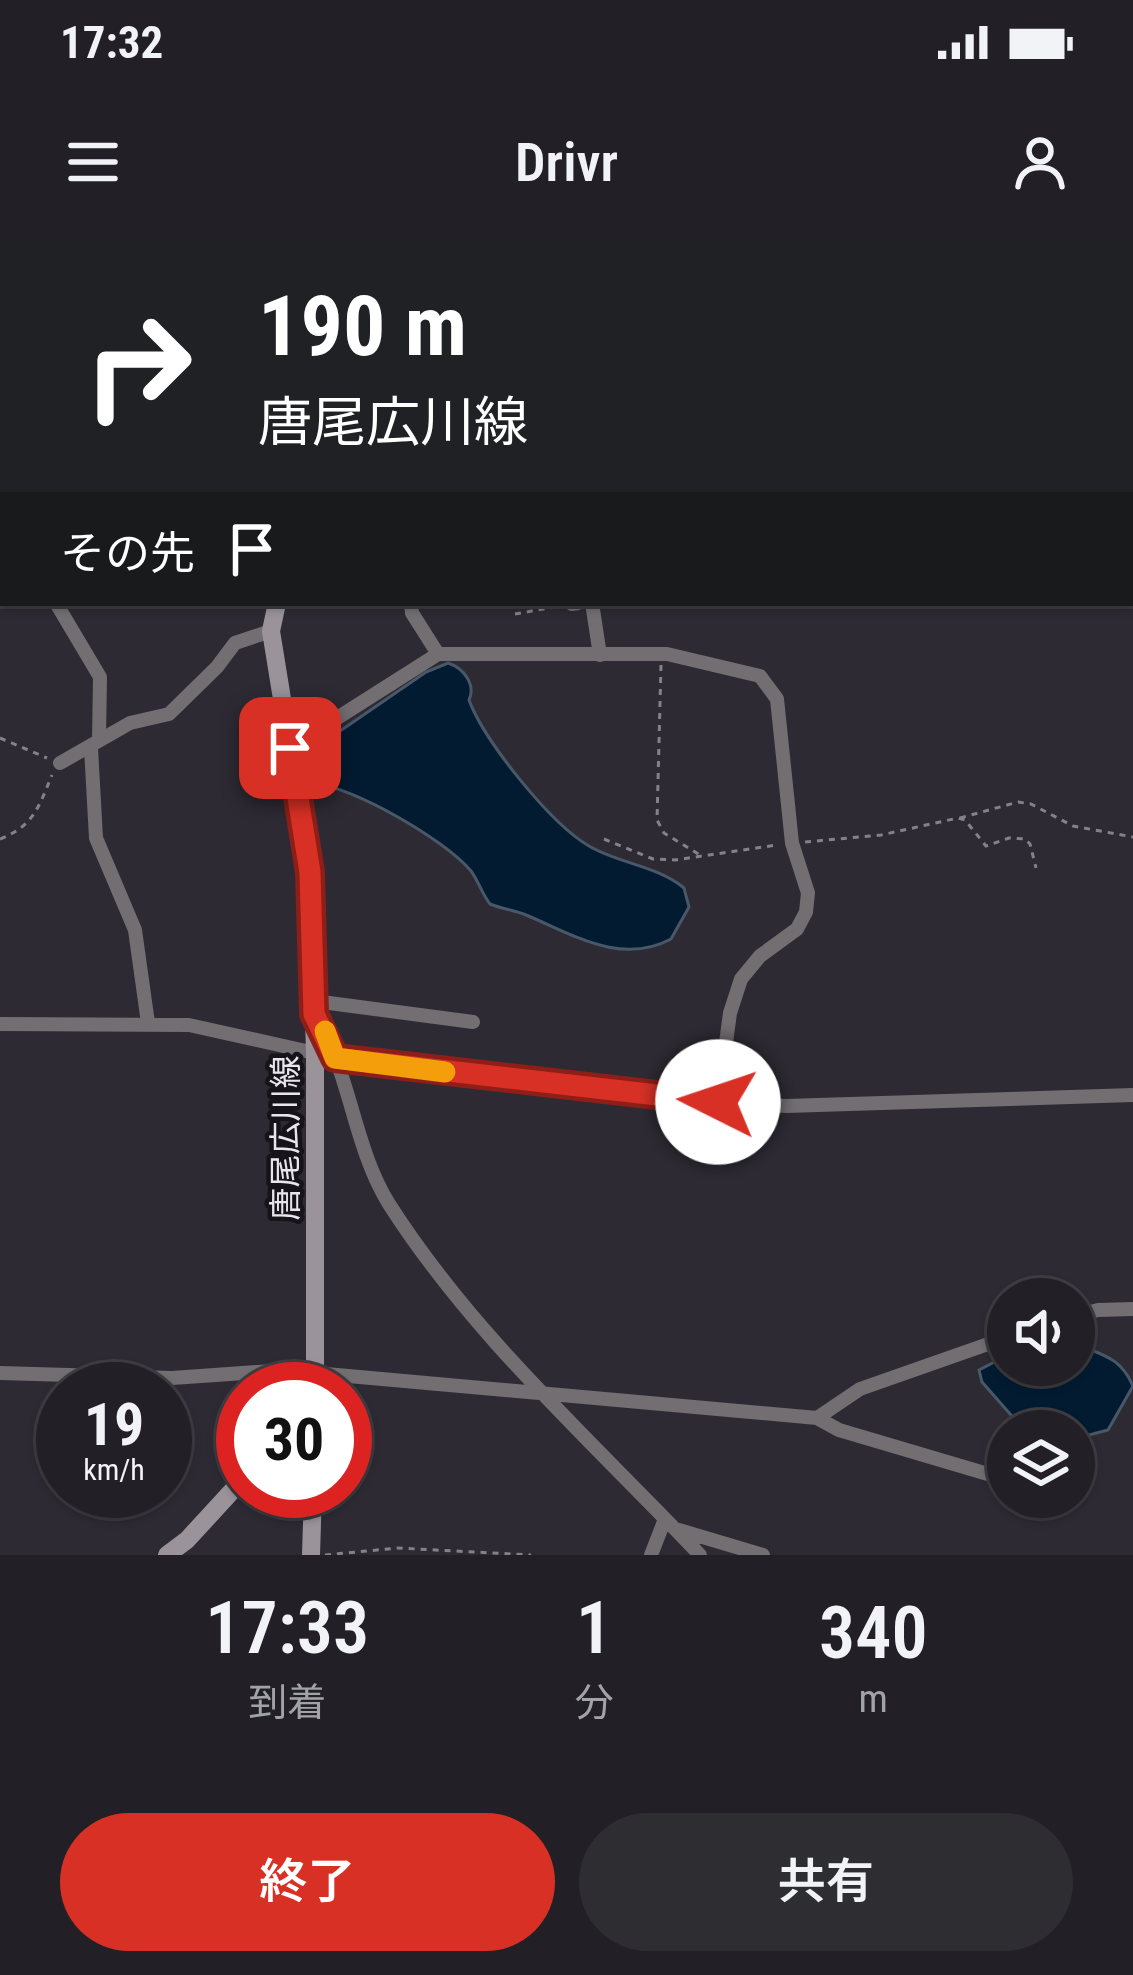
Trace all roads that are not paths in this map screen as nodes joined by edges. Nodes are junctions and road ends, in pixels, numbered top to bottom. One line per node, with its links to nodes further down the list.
1 (58, 606): 8 (street)
2 (276, 606): 5 (main road, 唐尾広川線)
3 (411, 606): 6 (street)
4 (592, 606): 7 (street)
5 (272, 631): 8 (street); 9 (main road, 唐尾広川線)
6 (438, 653): 7 (street); 9 (street)
7 (600, 655): 18 (street)
8 (95, 744): 10 (street); 13 (street)
9 (290, 748): 11 (main road, 唐尾広川線)
10 (59, 763)
11 (314, 1008): 12 (street); 15 (main road, 唐尾広川線); 16 (street)
12 (473, 1022)
13 (148, 1023): 14 (street); 15 (street)
14 (0, 1024)
15 (315, 1053): 22 (main road, 唐尾広川線)
16 (335, 1058): 18 (street); 26 (street)
17 (1133, 1095): 18 (street)
18 (718, 1102)
19 (1133, 1309): 20 (street)
20 (1095, 1311)
21 (987, 1344): 27 (street)
22 (315, 1362)
23 (0, 1373): 24 (street)
24 (216, 1378)
25 (372, 1381): 26 (street)
26 (541, 1394): 27 (street); 31 (street)
27 (817, 1418): 28 (street)
28 (987, 1474)
29 (216, 1509): 32 (main road)
30 (312, 1518): 33 (main road)
31 (669, 1524): 34 (street); 35 (street); 36 (street)
32 (167, 1555)
33 (311, 1555)
34 (651, 1555)
35 (700, 1555)
36 (763, 1555)

